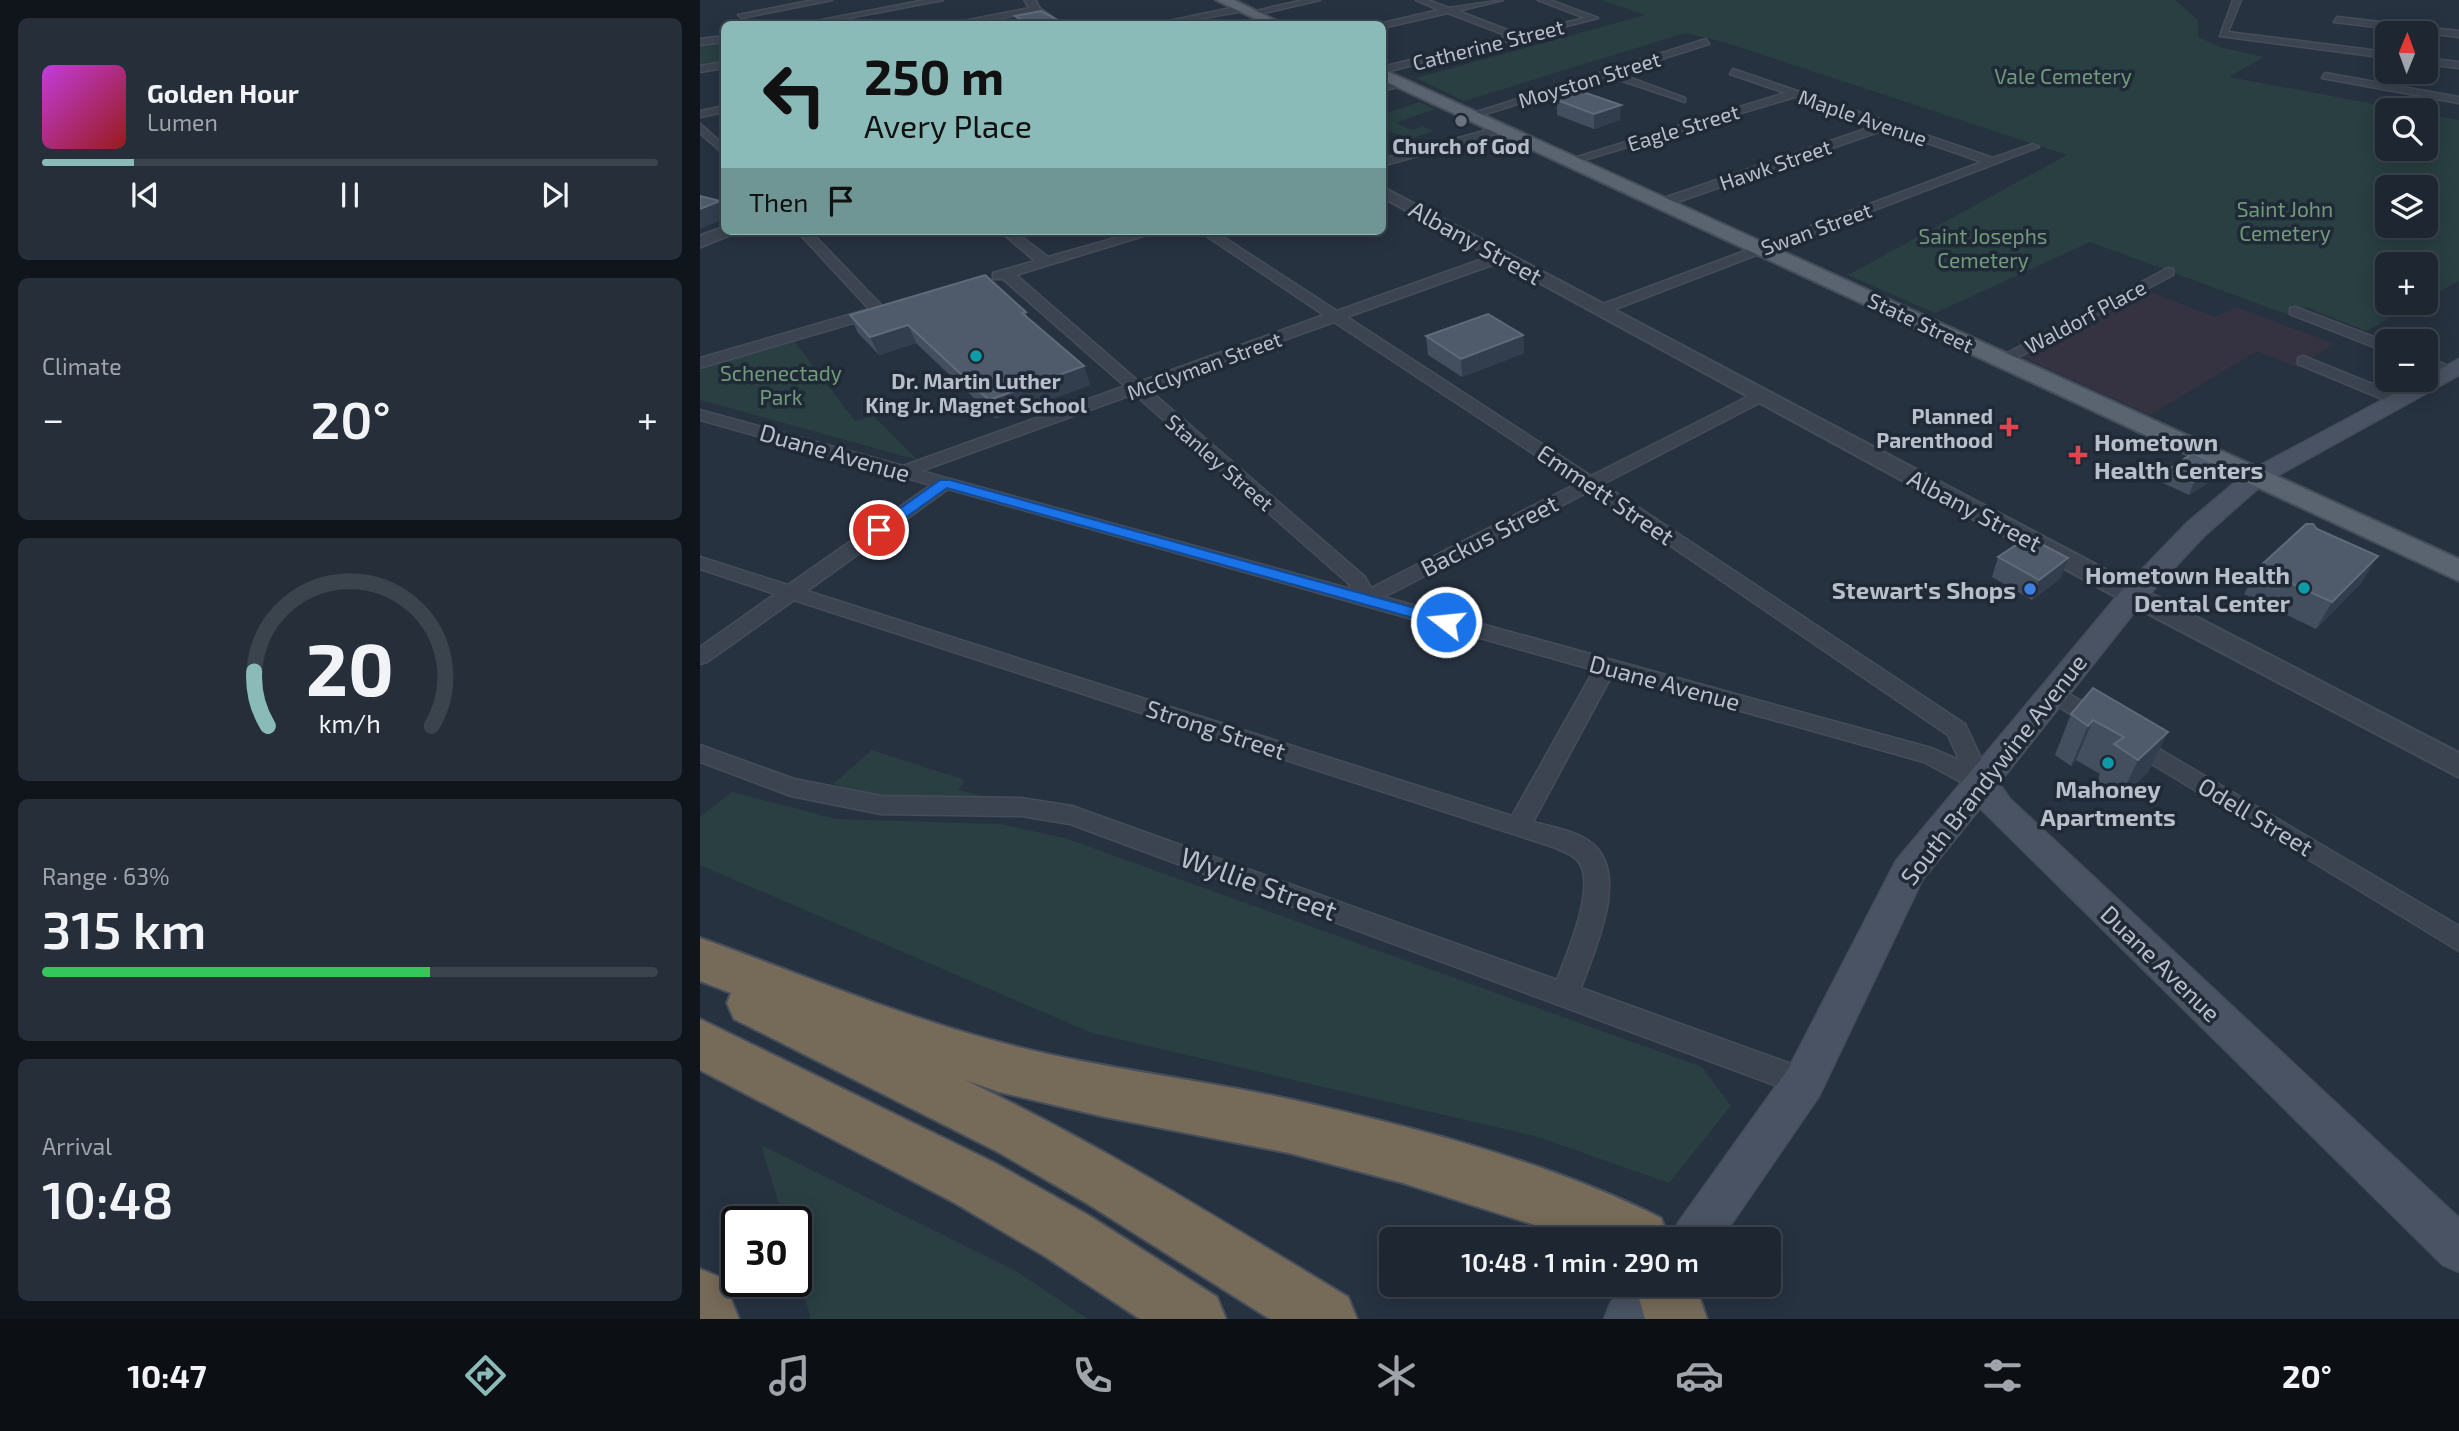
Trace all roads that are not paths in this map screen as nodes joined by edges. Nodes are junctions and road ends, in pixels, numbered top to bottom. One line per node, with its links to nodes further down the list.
1 (744, 0): 13 (street)
2 (828, 0): 13 (street)
3 (939, 0): 14 (street)
4 (1223, 0): 11 (main road)
5 (1315, 0): 11 (street)
6 (1420, 0): 12 (street)
7 (1499, 0): 12 (street)
8 (1542, 0): 21 (street, Catherine Street)
9 (2237, 0): 25 (street)
10 (1033, 5): 15 (street); 16 (street)
11 (1246, 11): 17 (street); 18 (main road)
12 (1449, 11): 19 (street); 21 (street)
13 (741, 20)
14 (822, 21)
15 (965, 21)
16 (1052, 21)
17 (1178, 21)
18 (1269, 21)
19 (1386, 24)
20 (2459, 34): 25 (street)
21 (1518, 37): 31 (street, Catherine Street)
22 (721, 39): 23 (street)
23 (700, 42)
24 (1706, 42): 33 (street, Moyston Street)
25 (2331, 48): 26 (street); 39 (street)
26 (2375, 54)
27 (2438, 62): 28 (street)
28 (2459, 65)
29 (721, 66): 30 (street)
30 (700, 69)
31 (1386, 71)
32 (1733, 72): 37 (street, Maple Avenue)
33 (1609, 73): 38 (street); 42 (street, Moyston Street)
34 (1386, 74): 35 (main road, State Street)
35 (1401, 83): 36 (street); 42 (main road, State Street)
36 (1386, 88)
37 (1796, 93): 43 (street, Maple Avenue); 50 (street, Eagle Street)
38 (1681, 100)
39 (2459, 100)
40 (721, 110): 41 (street)
41 (700, 114)
42 (1472, 115): 45 (main road, State Street)
43 (1888, 125): 52 (street, Maple Avenue); 54 (street, Hawk Street)
44 (700, 127): 47 (street)
45 (1502, 129): 50 (main road, State Street); 51 (street)
46 (721, 135): 47 (street)
47 (711, 137): 49 (street)
48 (2033, 147): 52 (street, Swan Street)
49 (721, 148)
50 (1570, 161): 54 (main road, State Street)
51 (1386, 162)
52 (1993, 162): 61 (street, Swan Street)
53 (1386, 193): 62 (street, Albany Street)
54 (1661, 203): 61 (main road, State Street)
55 (721, 233): 60 (street)
56 (807, 235): 73 (street)
57 (1011, 235): 63 (street)
58 (1140, 235): 63 (street)
59 (1211, 235): 69 (street, Emmett Street)
60 (700, 242)
61 (1761, 248): 67 (street, Swan Street); 71 (main road, State Street)
62 (1504, 256): 67 (street, Albany Street); 69 (street, McClyman Street)
63 (1045, 262): 65 (street)
64 (2168, 272): 71 (street, Waldorf Place)
65 (1006, 274): 66 (street); 75 (street, Stanley Street)
66 (981, 281)
67 (1600, 310): 76 (street, Albany Street)
68 (2295, 311): 70 (street)
69 (1337, 317): 75 (street, McClyman Street); 82 (street, Emmett Street)
70 (2375, 342)
71 (2002, 360): 80 (main road, State Street)
72 (2303, 361): 77 (street)
73 (700, 363)
74 (2454, 368): 77 (main road, South Brandywine Avenue)
75 (1136, 389): 79 (street, McClyman Street); 87 (street, Stanley Street)
76 (1763, 395): 82 (street, Backus Street); 86 (street, Albany Street)
77 (2398, 400): 80 (main road, South Brandywine Avenue)
78 (700, 415): 79 (street, Duane Avenue)
79 (904, 471): 81 (street, Duane Avenue)
80 (2255, 478): 84 (main road, State Street); 86 (main road, South Brandywine Avenue)
81 (945, 483): 85 (street); 87 (street, Duane Avenue)
82 (1590, 483): 87 (street, Backus Street); 93 (street, Emmett Street)
83 (700, 563): 85 (street, Strong Street)
84 (2459, 571)
85 (790, 593): 88 (street); 94 (street, Strong Street)
86 (2133, 595): 90 (main road, South Brandywine Avenue); 92 (street, Albany Street)
87 (1365, 599): 89 (street, Duane Avenue)
88 (700, 657)
89 (1607, 666): 93 (street, Duane Avenue); 94 (street)
90 (2053, 693): 93 (main road, South Brandywine Avenue); 95 (street, Odell Street)
91 (700, 753): 98 (street, Wyllie Street)
92 (2459, 766)
93 (1980, 782): 100 (main road, South Brandywine Avenue); 103 (main road, Duane Avenue)
94 (1518, 827): 98 (street, Strong Street)
95 (2459, 940)
96 (700, 959): 101 (highway)
97 (700, 978): 109 (highway)
98 (1565, 996): 100 (street, Wyllie Street)
99 (700, 1042): 108 (highway)
100 (1804, 1082): 102 (main road, South Brandywine Avenue)
101 (1616, 1227)
102 (1702, 1227)
103 (2459, 1249)
104 (1647, 1297): 110 (main road)
105 (1669, 1297): 111 (highway)
106 (700, 1300): 107 (highway)
107 (708, 1319)
108 (1195, 1319)
109 (1326, 1319)
110 (1628, 1319)
111 (1676, 1319)

